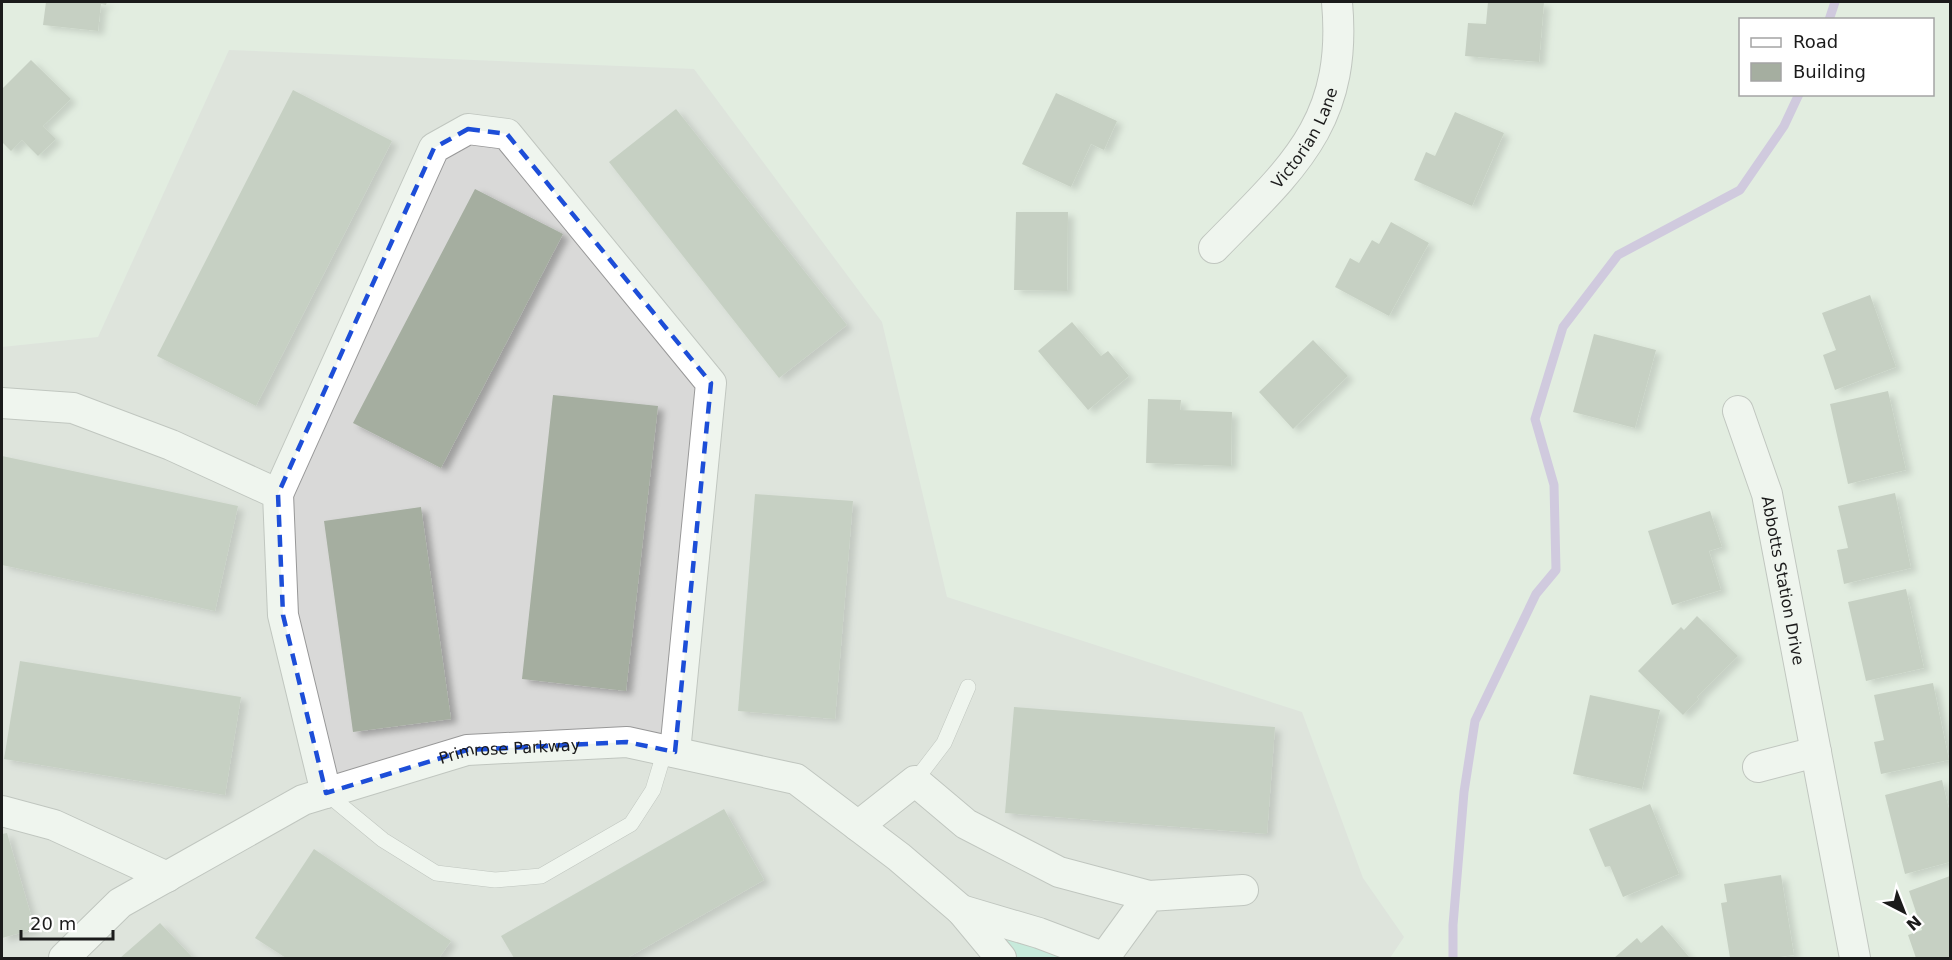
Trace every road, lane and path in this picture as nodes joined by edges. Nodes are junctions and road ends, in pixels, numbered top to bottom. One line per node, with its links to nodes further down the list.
1 (1337, 2): 2 (street, Victorian Lane)
2 (1214, 248)
3 (2, 403): 5 (street)
4 (1738, 411): 8 (street, Abbotts Station Drive)
5 (278, 494): 7 (street); 11 (street)
6 (968, 687): 10 (lane)
7 (670, 751): 11 (street, Primrose Parkway); 11 (lane); 13 (street, Primrose Parkway)
8 (1816, 752): 9 (street); 21 (street, Abbotts Station Drive)
9 (1758, 767)
10 (915, 781): 13 (street); 16 (street)
11 (326, 793): 14 (street, Primrose Parkway)
12 (2, 811): 14 (street)
13 (858, 826): 17 (street, Primrose Parkway)
14 (167, 877): 18 (street, Primrose Parkway)
15 (1243, 890): 16 (street)
16 (1149, 896): 20 (street)
17 (961, 910): 19 (street, Primrose Parkway); 20 (street, Primrose Parkway)
18 (64, 958)
19 (1001, 958)
20 (1104, 958)
21 (1855, 958)

